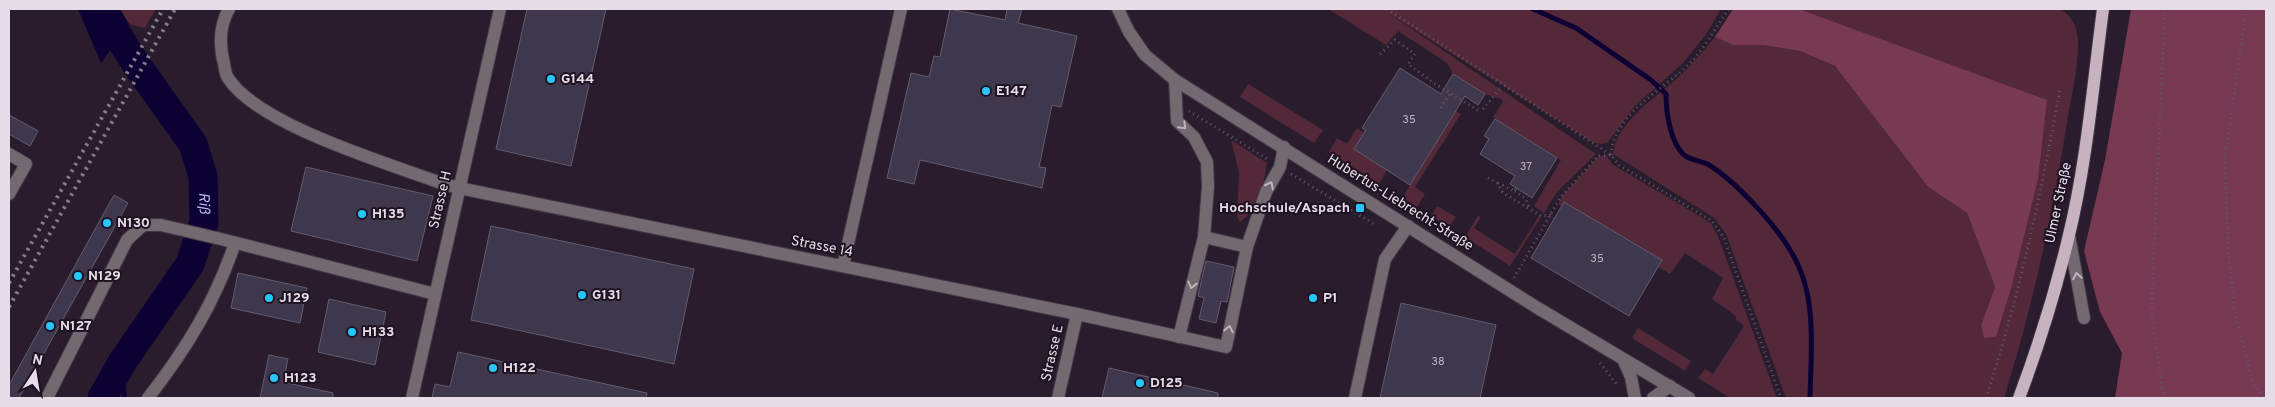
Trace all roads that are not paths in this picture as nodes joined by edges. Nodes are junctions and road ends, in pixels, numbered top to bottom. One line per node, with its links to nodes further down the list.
1 (229, 9): 9 (street, Strasse 14)
2 (500, 9): 9 (street, Strasse H)
3 (901, 9): 16 (street)
4 (1118, 9): 6 (street, Hubertus-Liebrecht-Straße)
5 (2103, 9): 12 (main road, Ulmer Straße)
6 (1175, 80): 7 (street, Hubertus-Liebrecht-Straße); 13 (street, one-way to 13)
7 (1284, 148): 11 (street, Hubertus-Liebrecht-Straße); 15 (street, one-way to 7)
8 (9, 154): 10 (street)
9 (459, 188): 16 (street, Strasse 14); 17 (street, Strasse H)
10 (9, 194)
11 (1408, 226): 21 (street, Hubertus-Liebrecht-Straße); 27 (street)
12 (2069, 235): 19 (street, one-way to 12); 31 (main road, Ulmer Straße)
13 (1204, 237): 15 (street); 20 (street, one-way to 20)
14 (230, 241): 17 (street); 23 (street); 24 (street)
15 (1247, 248): 20 (street, Strasse 14, one-way to 15)
16 (844, 266): 18 (street, Strasse 14)
17 (435, 294): 25 (street, Strasse H)
18 (1077, 314): 20 (street, Strasse 14); 26 (street, Strasse E)
19 (2084, 318)
20 (1179, 337)
21 (1623, 359): 22 (street, Hubertus-Liebrecht-Straße); 28 (street)
22 (1668, 392): 29 (street); 30 (street, Hubertus-Liebrecht-Straße)
23 (47, 398)
24 (148, 398)
25 (412, 398)
26 (1058, 398)
27 (1355, 398)
28 (1635, 398)
29 (1654, 398)
30 (1689, 398)
31 (2019, 398)

